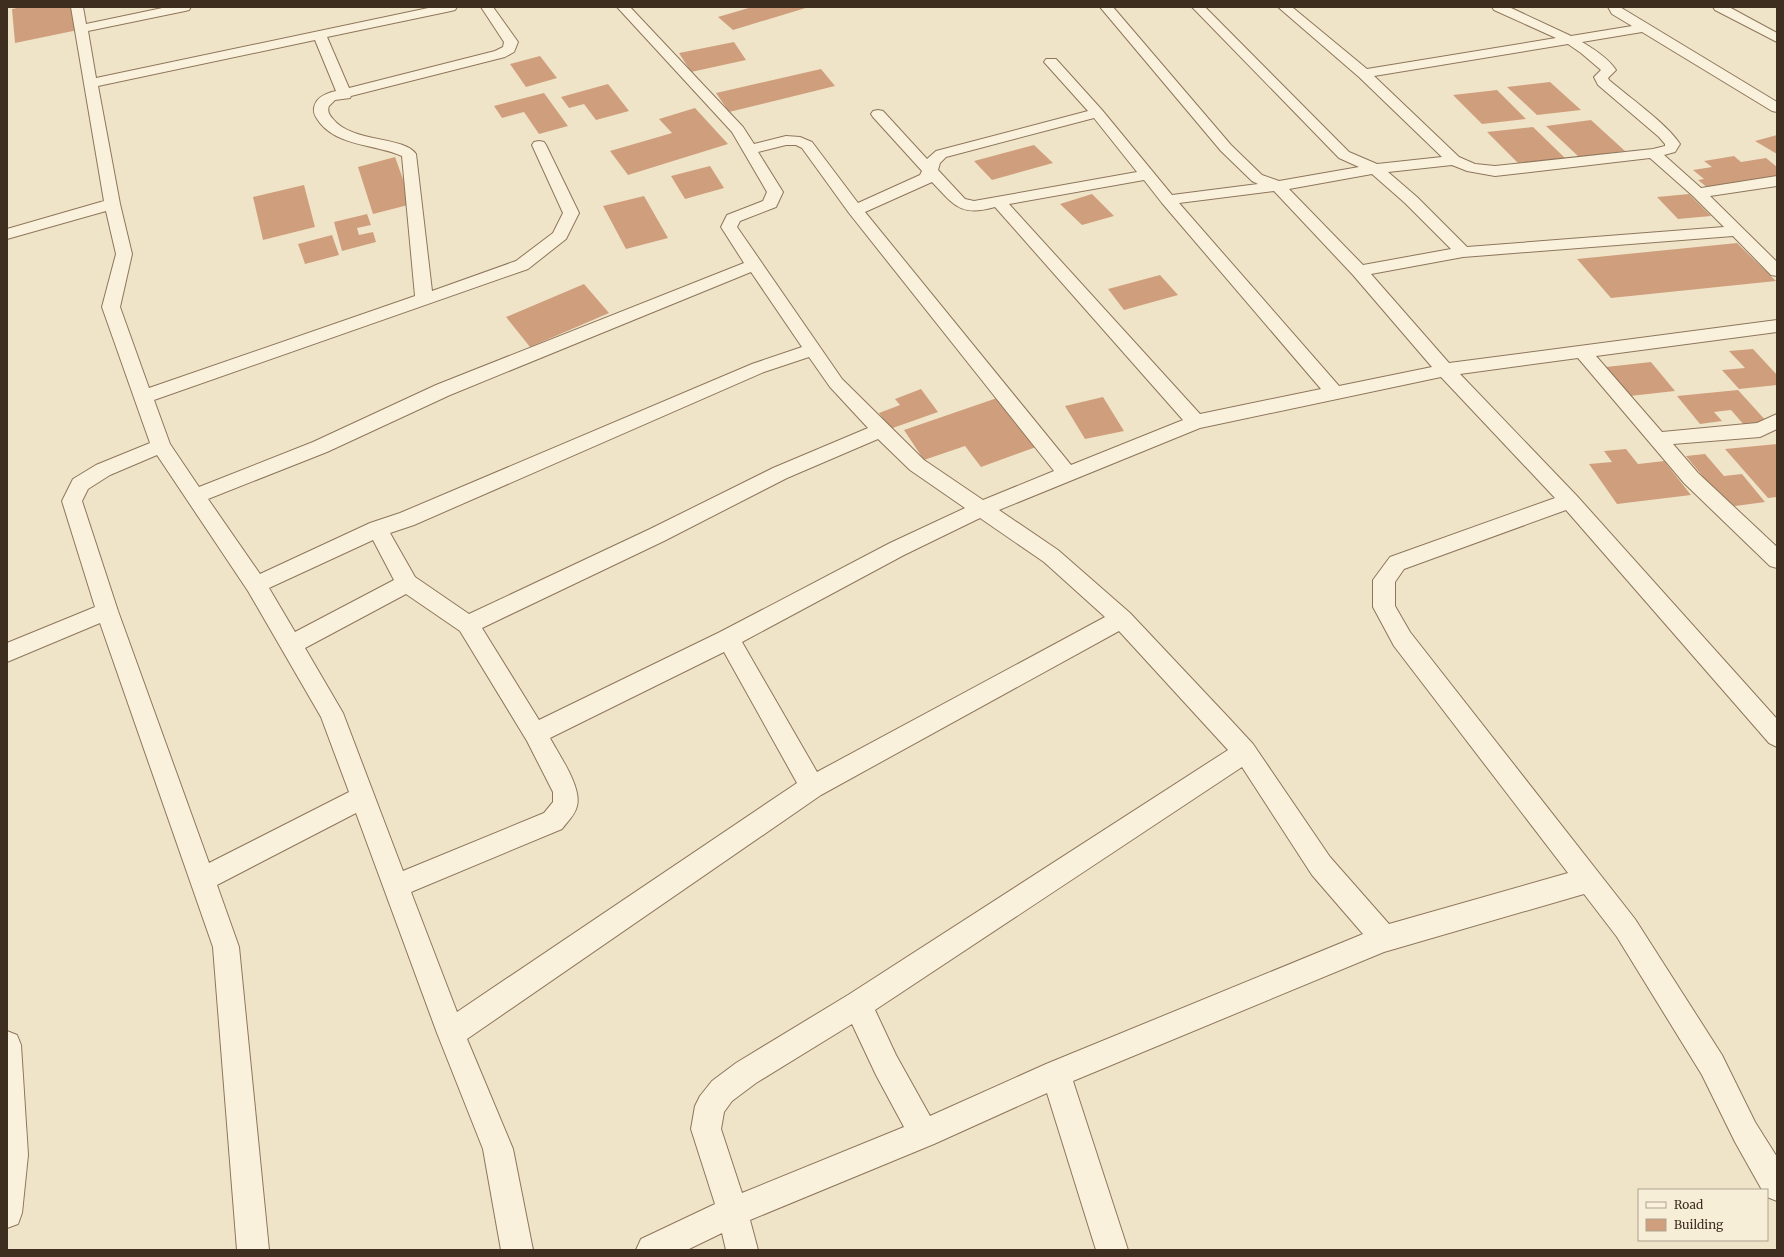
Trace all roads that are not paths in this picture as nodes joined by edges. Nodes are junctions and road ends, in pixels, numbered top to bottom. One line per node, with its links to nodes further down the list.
1 (78, 7): 13 (street)
2 (185, 7): 13 (street)
3 (451, 7): 14 (street)
4 (487, 7): 20 (street)
5 (623, 7): 25 (street)
6 (1106, 7): 32 (street)
7 (1198, 7): 28 (street)
8 (1284, 7): 18 (street)
9 (1498, 7): 16 (street)
10 (1614, 7): 12 (street)
11 (1719, 7): 15 (street)
12 (1643, 28): 16 (street); 21 (street)
13 (81, 29): 19 (street)
14 (319, 34): 19 (street); 20 (street)
15 (1777, 38)
16 (1569, 40): 18 (street); 26 (street)
17 (1051, 62): 22 (street)
18 (1364, 74): 27 (street)
19 (91, 83): 36 (street)
20 (345, 94): 44 (street)
21 (1777, 108)
22 (1097, 113): 29 (street); 30 (street)
23 (878, 114): 29 (street)
24 (539, 145): 44 (street)
25 (749, 150): 37 (street); 41 (street)
26 (1653, 153): 27 (street); 33 (street)
27 (1454, 160): 28 (street)
28 (1376, 169): 32 (street); 40 (street)
29 (930, 171): 35 (street); 37 (street)
30 (1148, 175): 34 (street); 35 (street)
31 (1777, 181): 33 (street)
32 (1278, 186): 34 (street); 42 (street)
33 (1698, 193): 38 (street)
34 (1168, 200): 49 (street)
35 (998, 201): 52 (street)
36 (112, 204): 39 (street); 50 (street)
37 (855, 210): 56 (street)
38 (1737, 231): 40 (street); 43 (street)
39 (7, 234)
40 (1463, 252): 42 (street)
41 (754, 265): 46 (street); 57 (street)
42 (1359, 271): 48 (street)
43 (1777, 271)
44 (424, 299): 50 (street)
45 (1777, 326): 47 (street)
46 (813, 349): 53 (street); 60 (street)
47 (1582, 352): 48 (street); 54 (street)
48 (1445, 370): 49 (street); 58 (street)
49 (1334, 392): 52 (street)
50 (144, 397): 55 (street)
51 (1777, 421): 54 (street)
52 (1196, 422): 56 (street)
53 (881, 430): 59 (street); 66 (street)
54 (1657, 438): 61 (street)
55 (161, 446): 57 (street); 64 (street)
56 (1068, 475): 59 (street)
57 (196, 496): 63 (street)
58 (1570, 501): 71 (street); 76 (street)
59 (981, 509): 65 (street); 67 (street)
60 (376, 529): 62 (street); 63 (street)
61 (1777, 560)
62 (407, 583): 66 (street); 68 (street)
63 (256, 586): 68 (street)
64 (107, 611): 69 (street); 75 (street)
65 (1122, 619): 72 (street); 73 (street)
66 (468, 625): 70 (street)
67 (728, 639): 70 (street); 73 (street)
68 (290, 645): 74 (street)
69 (7, 653)
70 (535, 734): 77 (street)
71 (1777, 736)
72 (1245, 752): 78 (street); 79 (street)
73 (812, 787): 80 (street)
74 (362, 798): 75 (street); 77 (street)
75 (203, 879): 87 (street)
76 (1588, 880): 78 (street); 84 (street)
77 (396, 886): 80 (street)
78 (1384, 939): 82 (street)
79 (858, 1005): 83 (street); 85 (street)
80 (451, 1033): 88 (street)
81 (7, 1044): 86 (street)
82 (1056, 1074): 83 (street); 91 (street)
83 (924, 1134): 85 (street)
84 (1777, 1186)
85 (733, 1212): 89 (street); 90 (street)
86 (7, 1213)
87 (253, 1250)
88 (517, 1250)
89 (652, 1250)
90 (742, 1250)
91 (1112, 1250)

